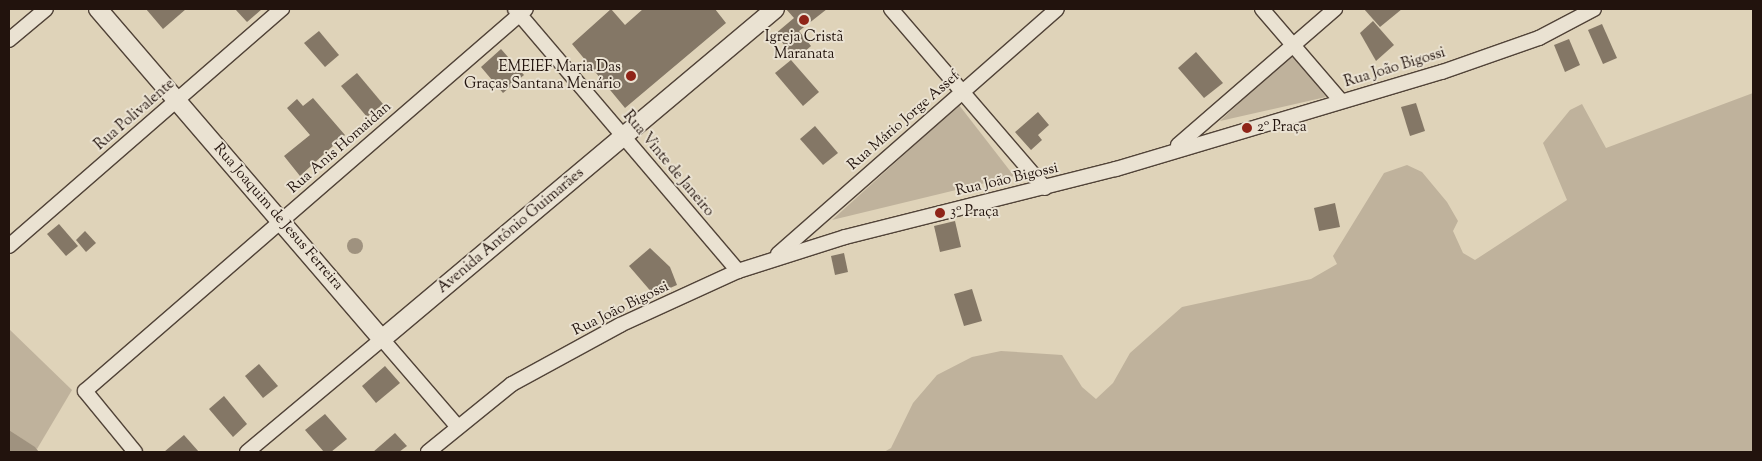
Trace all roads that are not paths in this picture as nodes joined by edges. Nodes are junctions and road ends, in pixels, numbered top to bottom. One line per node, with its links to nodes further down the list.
1 (46, 9): 11 (street)
2 (98, 9): 14 (street, Rua Joaquim de Jesus Ferreira)
3 (282, 9): 14 (street, Rua Polivalente)
4 (774, 9): 16 (street, Avenida Antônio Guimarães)
5 (891, 9): 13 (street)
6 (1056, 9): 13 (street, Rua Mário Jorge Assef)
7 (1262, 9): 12 (street)
8 (1335, 9): 12 (street)
9 (1594, 9): 15 (street, Rua João Bigossi)
10 (520, 11): 16 (street, Rua Vinte de Janeiro); 19 (street, Rua Anis Homaidan)
11 (9, 40)
12 (1293, 45): 15 (street); 17 (street)
13 (962, 91): 18 (street); 21 (street, Rua Mário Jorge Assef)
14 (177, 100): 19 (street, Rua Joaquim de Jesus Ferreira); 20 (street, Rua Polivalente)
15 (1341, 101): 17 (street, Rua João Bigossi)
16 (624, 137): 22 (street, Rua Vinte de Janeiro); 23 (street, Avenida Antônio Guimarães)
17 (1174, 149): 18 (street, Rua João Bigossi)
18 (1045, 188): 21 (street, Rua João Bigossi)
19 (281, 221): 23 (street, Rua Joaquim de Jesus Ferreira); 25 (street, Rua Anis Homaidan)
20 (9, 246)
21 (774, 258): 22 (street, Rua João Bigossi)
22 (738, 271): 24 (street, Rua João Bigossi)
23 (382, 339): 24 (street, Rua Joaquim de Jesus Ferreira); 26 (street, Avenida Antônio Guimarães)
24 (457, 426): 27 (street, Rua João Bigossi)
25 (135, 452)
26 (247, 452)
27 (428, 452)

